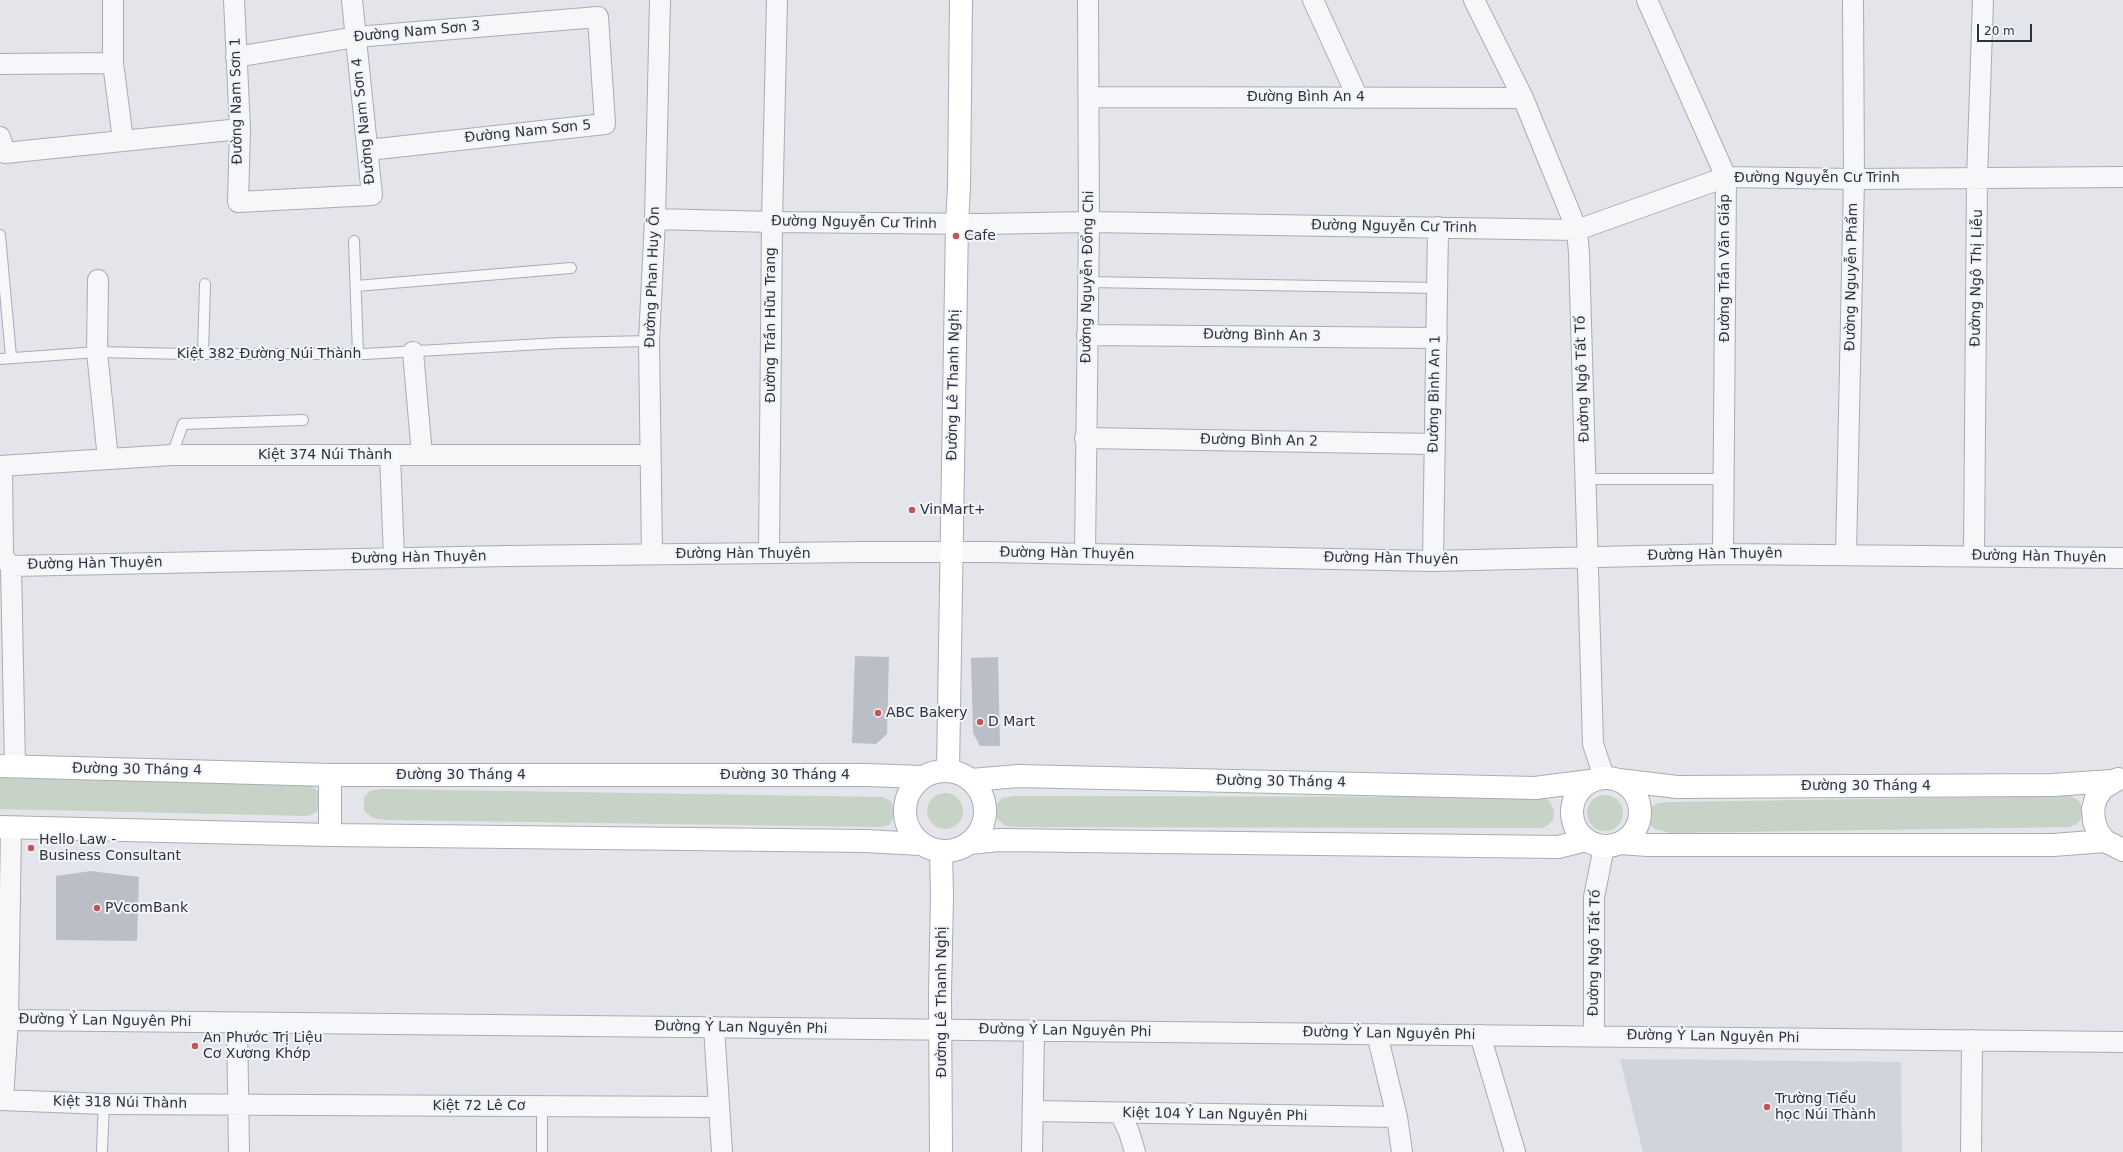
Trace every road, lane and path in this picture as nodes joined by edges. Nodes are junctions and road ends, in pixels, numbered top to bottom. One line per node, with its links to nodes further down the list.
1 (113, 0): 17 (street)
2 (234, 0): 15 (street, Đường Nam Sơn 1)
3 (352, 0): 14 (street, Đường Nam Sơn 4)
4 (660, 0): 30 (street, Đường Phan Huy Ôn)
5 (778, 0): 31 (street, Đường Trần Hữu Trang)
6 (961, 0): 33 (street, Đường Lê Thanh Nghị)
7 (1088, 0): 18 (street, Đường Nguyễn Đổng Chi)
8 (1313, 0): 19 (street)
9 (1474, 0): 20 (street, Đường Ngô Tất Tố)
10 (1647, 0): 25 (street, Đường Trần Văn Giáp)
11 (1853, 0): 28 (street, Đường Nguyễn Phẩm)
12 (1983, 0): 27 (street, Đường Ngô Thị Liễu)
13 (598, 17): 14 (street, Đường Nam Sơn 3); 24 (street, Đường Nam Sơn 5)
14 (356, 37): 15 (street, Đường Nam Sơn 3); 24 (street, Đường Nam Sơn 4)
15 (236, 57): 21 (street, Đường Nam Sơn 1)
16 (0, 64): 17 (street)
17 (113, 64): 22 (street)
18 (1089, 97): 19 (street, Đường Bình An 4); 32 (street, Đường Nguyễn Đổng Chi)
19 (1358, 98): 20 (street, Đường Bình An 4)
20 (1523, 98): 35 (street, Đường Ngô Tất Tố)
21 (240, 129): 22 (street); 29 (street, Đường Nam Sơn 1)
22 (123, 140): 23 (street)
23 (2, 148)
24 (368, 150): 29 (street, Đường Nam Sơn 4)
25 (1726, 177): 28 (street, Đường Nguyễn Cư Trinh); 35 (street, Đường Nguyễn Cư Trinh); 63 (street, Đường Trần Văn Giáp)
26 (2123, 177): 27 (street, Đường Nguyễn Cư Trinh)
27 (1978, 178): 28 (street, Đường Nguyễn Cư Trinh); 70 (street, Đường Ngô Thị Liễu)
28 (1854, 179): 69 (street, Đường Nguyễn Phẩm)
29 (372, 195)
30 (655, 218): 31 (street, Đường Nguyễn Cư Trinh); 46 (street, Đường Phan Huy Ôn)
31 (772, 222): 33 (street, Đường Nguyễn Cư Trinh); 64 (street, Đường Trần Hữu Trang)
32 (1089, 222): 33 (street, Đường Nguyễn Cư Trinh); 34 (street, Đường Nguyễn Cư Trinh); 40 (street, Đường Nguyễn Đổng Chi)
33 (957, 224): 65 (street, Đường Lê Thanh Nghị)
34 (1438, 227): 35 (street, Đường Nguyễn Cư Trinh); 43 (street, Đường Bình An 1)
35 (1576, 230): 62 (street, Đường Ngô Tất Tố)
36 (0, 235): 51 (lane)
37 (354, 241): 42 (lane)
38 (571, 268): 42 (lane)
39 (98, 280): 47 (street)
40 (1088, 282): 43 (lane); 44 (street, Đường Nguyễn Đổng Chi)
41 (205, 284): 49 (lane)
42 (356, 286): 50 (lane)
43 (1437, 288): 45 (street, Đường Bình An 1)
44 (1087, 335): 45 (street, Đường Bình An 3); 54 (street, Đường Nguyễn Đổng Chi)
45 (1437, 338): 55 (street, Đường Bình An 1)
46 (649, 341): 48 (lane, Kiệt 382 Đường Núi Thành); 59 (street, Đường Phan Huy Ôn)
47 (97, 352): 49 (lane, Kiệt 382 Đường Núi Thành); 51 (lane, Kiệt 382 Đường Núi Thành); 60 (street)
48 (413, 352): 50 (lane, Kiệt 382 Đường Núi Thành); 58 (street)
49 (203, 354): 50 (lane, Kiệt 382 Đường Núi Thành)
50 (358, 354)
51 (11, 357): 52 (lane, Kiệt 382 Đường Núi Thành)
52 (0, 359)
53 (303, 420): 56 (lane)
54 (1085, 438): 55 (street, Đường Bình An 2); 67 (street, Đường Nguyễn Đổng Chi)
55 (1434, 444): 74 (street, Đường Bình An 1)
56 (172, 455): 57 (street, Kiệt 374 Núi Thành); 60 (street, Kiệt 374 Núi Thành)
57 (390, 455): 58 (street, Kiệt 374 Núi Thành); 72 (street)
58 (422, 455): 59 (street, Kiệt 374 Núi Thành)
59 (650, 455): 66 (street, Đường Phan Huy Ôn)
60 (108, 459): 61 (street, Kiệt 374 Núi Thành)
61 (1, 466): 75 (street, Đường Hàn Thuyên)
62 (1586, 479): 63 (lane); 71 (street, Đường Ngô Tất Tố)
63 (1724, 479): 68 (street, Đường Trần Văn Giáp)
64 (770, 553): 65 (street, Đường Hàn Thuyên); 66 (street, Đường Hàn Thuyên)
65 (951, 553): 67 (street, Đường Hàn Thuyên); 77 (street, Đường Lê Thanh Nghị)
66 (652, 554): 72 (street, Đường Hàn Thuyên)
67 (1085, 554): 74 (street, Đường Hàn Thuyên)
68 (1723, 554): 69 (street, Đường Hàn Thuyên); 71 (street, Đường Hàn Thuyên)
69 (1846, 554): 70 (street, Đường Hàn Thuyên)
70 (1974, 555): 73 (street, Đường Hàn Thuyên)
71 (1588, 557): 74 (street, Đường Hàn Thuyên); 80 (street, Đường Ngô Tất Tố)
72 (394, 558): 75 (street, Đường Hàn Thuyên)
73 (2123, 558)
74 (1433, 561)
75 (11, 566): 76 (street, Đường Hàn Thuyên)
76 (8, 766): 78 (street, Đường 30 Tháng 4)
77 (948, 770): 79 (street); 82 (street)
78 (330, 775): 79 (street, Đường 30 Tháng 4); 84 (street)
79 (921, 777): 88 (street)
80 (1604, 779): 81 (street, Đường 30 Tháng 4); 82 (street, Đường 30 Tháng 4); 86 (street); 86 (street)
81 (2118, 779): 87 (street)
82 (971, 780): 85 (street)
83 (5, 827): 84 (street); 89 (street, Đường Ỷ Lan Nguyên Phi)
84 (330, 835): 88 (street)
85 (970, 843): 86 (street); 88 (street)
86 (1604, 843): 87 (street); 96 (street, Đường Ngô Tất Tố)
87 (2114, 846)
88 (931, 848): 92 (street, Đường Lê Thanh Nghị)
89 (8, 1020): 90 (street, Đường Ỷ Lan Nguyên Phi); 99 (street, Đường Ỷ Lan Nguyên Phi)
90 (237, 1023): 91 (street, Đường Ỷ Lan Nguyên Phi); 101 (street)
91 (714, 1028): 92 (street, Đường Ỷ Lan Nguyên Phi); 103 (street)
92 (941, 1030): 93 (street, Đường Ỷ Lan Nguyên Phi); 111 (street, Đường Lê Thanh Nghị)
93 (1034, 1031): 94 (street, Đường Ỷ Lan Nguyên Phi); 104 (street)
94 (1377, 1034): 95 (street, Đường Ỷ Lan Nguyên Phi); 106 (street)
95 (1480, 1035): 96 (street, Đường Ỷ Lan Nguyên Phi); 115 (street)
96 (1594, 1036): 97 (street, Đường Ỷ Lan Nguyên Phi)
97 (1972, 1040): 98 (street, Đường Ỷ Lan Nguyên Phi); 116 (street)
98 (2123, 1042)
99 (2, 1100): 100 (street, Kiệt 318 Núi Thành)
100 (104, 1104): 101 (street, Kiệt 318 Núi Thành); 107 (lane)
101 (239, 1105): 102 (street, Kiệt 72 Lê Cơ); 108 (street)
102 (542, 1106): 103 (street, Kiệt 72 Lê Cơ); 109 (lane)
103 (718, 1107): 110 (street)
104 (1033, 1111): 105 (street, Kiệt 104 Ỷ Lan Nguyên Phi); 112 (street)
105 (1120, 1113): 106 (street, Kiệt 104 Ỷ Lan Nguyên Phi); 113 (street)
106 (1396, 1117): 114 (street)
107 (102, 1150)
108 (239, 1152)
109 (542, 1152)
110 (722, 1152)
111 (941, 1152)
112 (1032, 1152)
113 (1135, 1152)
114 (1402, 1152)
115 (1515, 1152)
116 (1971, 1152)

